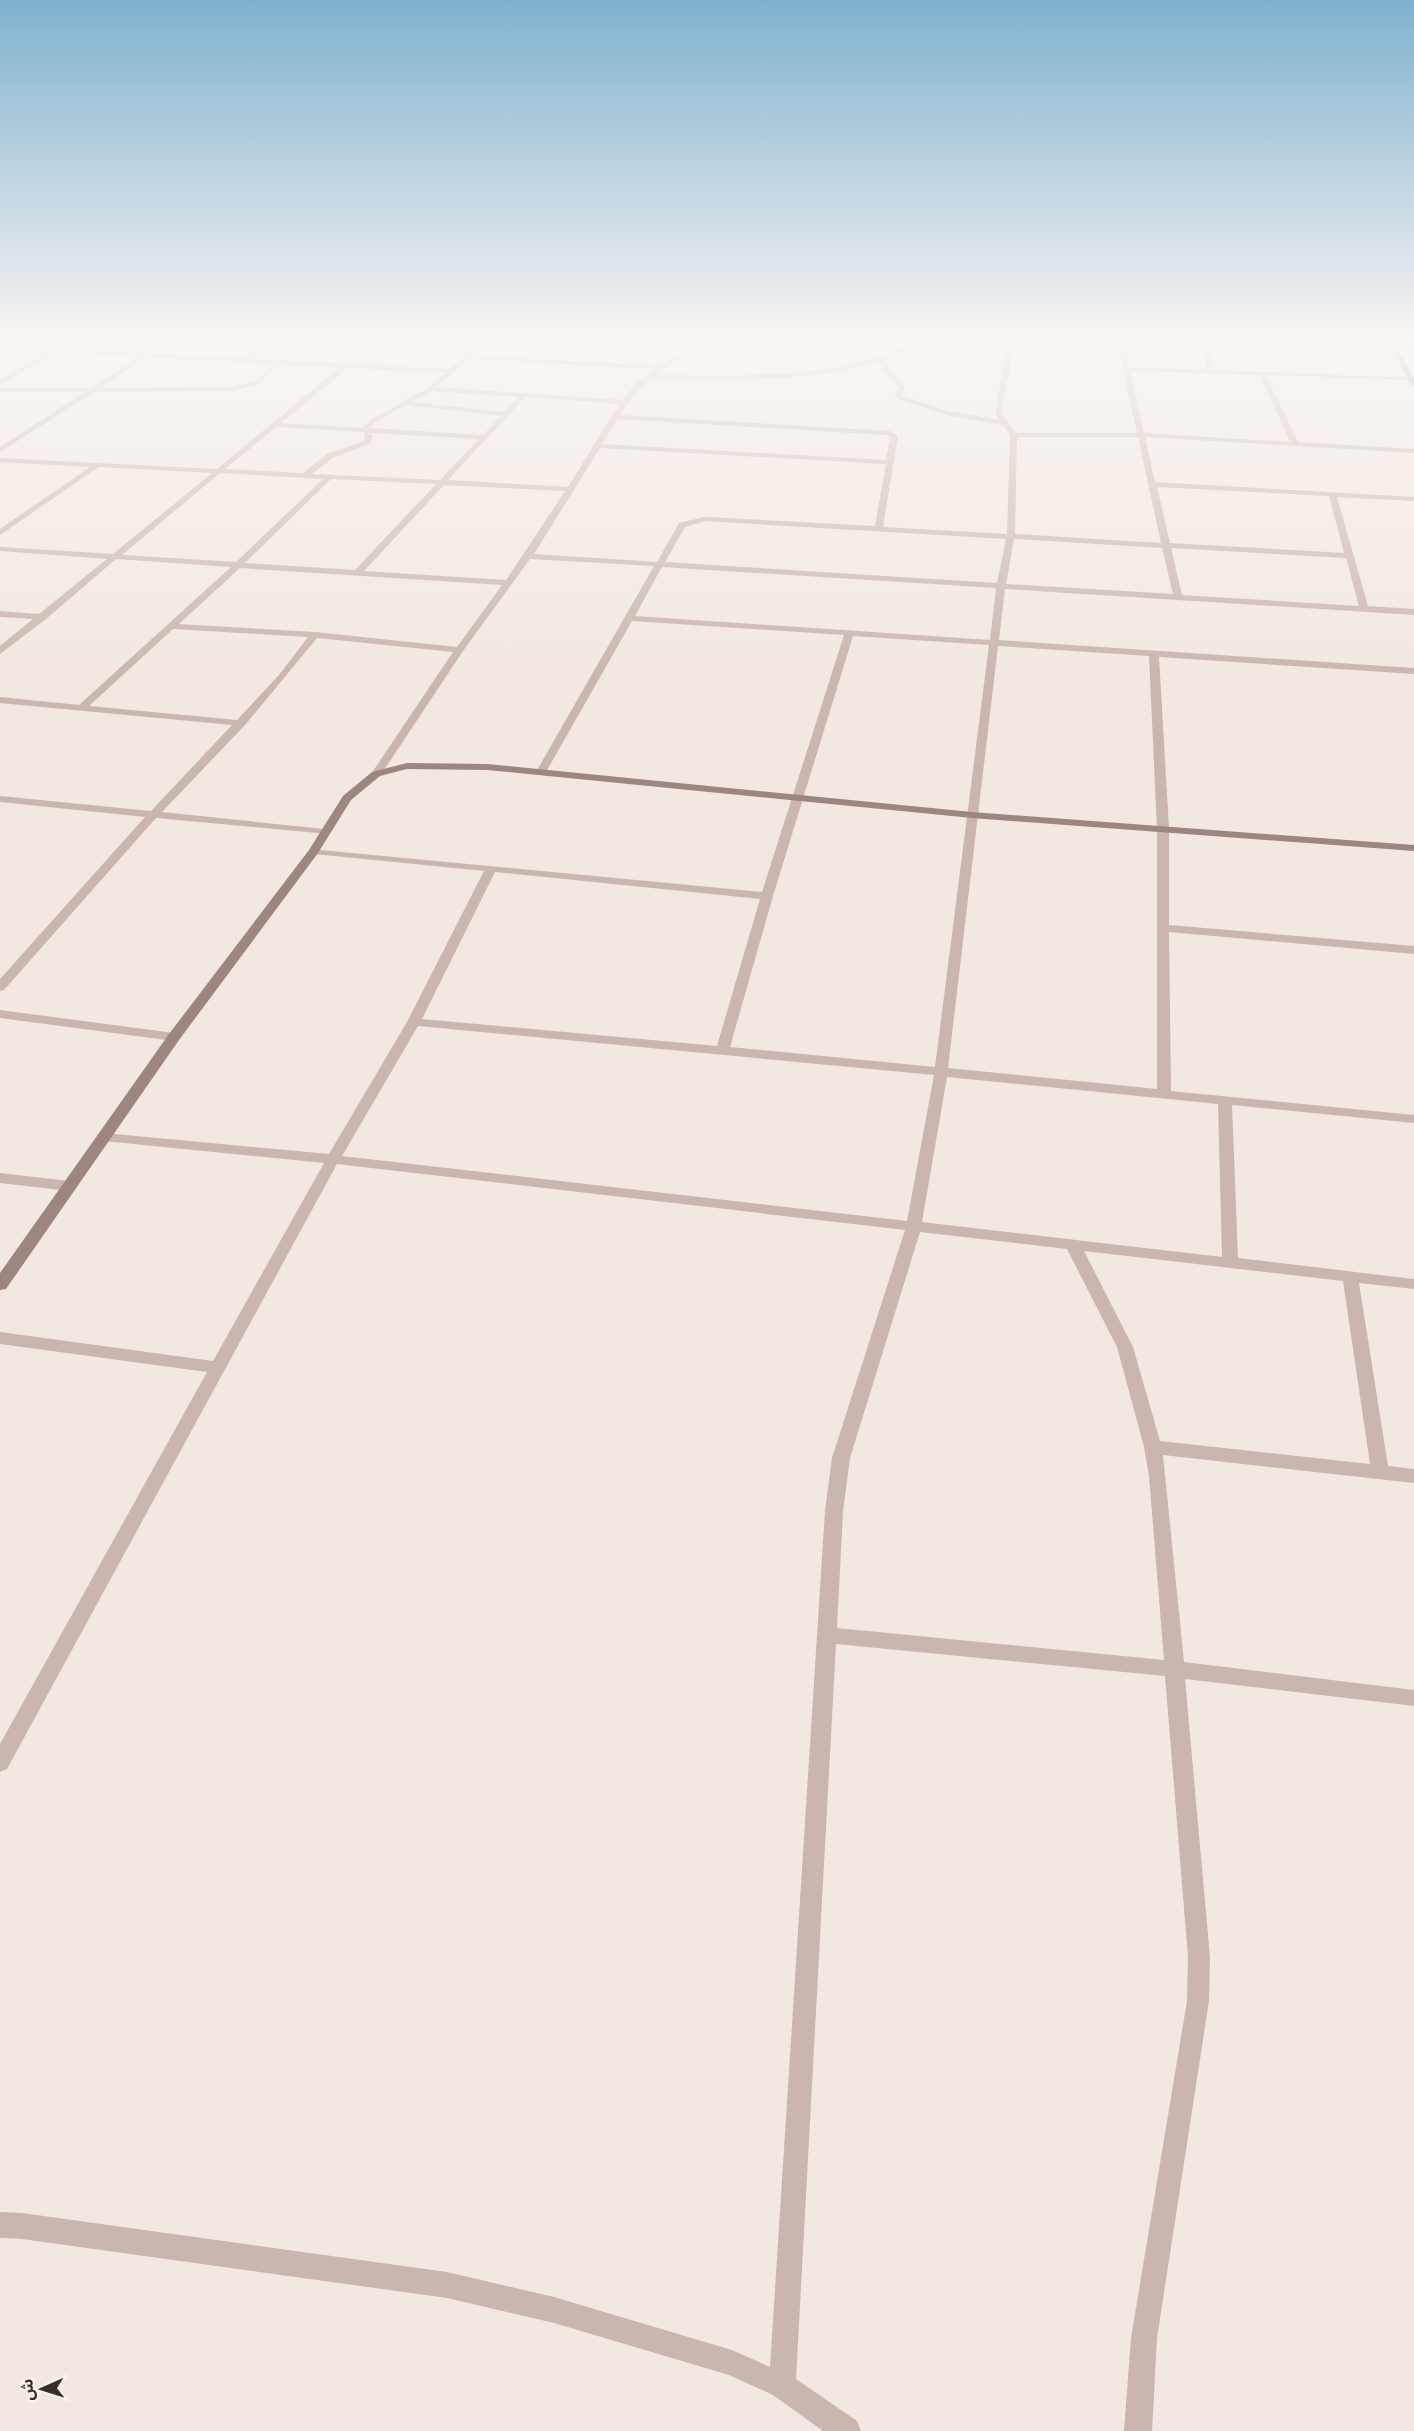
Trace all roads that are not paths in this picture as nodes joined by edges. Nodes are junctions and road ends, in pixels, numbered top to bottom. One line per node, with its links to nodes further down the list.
1 (243, 451): 12 (street)
2 (342, 451): 13 (street)
3 (472, 451): 15 (street)
4 (594, 451): 17 (street)
5 (696, 451): 10 (street)
6 (890, 451): 10 (street)
7 (1014, 451): 22 (street)
8 (1145, 451): 16 (street)
9 (0, 460): 11 (street)
10 (888, 462): 20 (street)
11 (98, 465): 12 (street); 21 (street)
12 (220, 471): 13 (street); 27 (street)
13 (305, 475): 14 (street)
14 (330, 476): 15 (street); 28 (street)
15 (444, 482): 17 (street); 30 (street)
16 (1152, 484): 18 (street); 23 (street)
17 (572, 489): 25 (street)
18 (1332, 494): 19 (street); 26 (street)
19 (1414, 499)
20 (879, 529): 22 (street); 29 (street)
21 (0, 533)
22 (1011, 536): 23 (street); 32 (street)
23 (1167, 546): 26 (street); 33 (street)
24 (0, 549): 27 (street)
25 (528, 556): 29 (street); 31 (street)
26 (1349, 556): 34 (street)
27 (114, 557): 28 (street); 37 (street)
28 (238, 565): 30 (street); 39 (street)
29 (658, 565): 32 (street); 38 (street)
30 (357, 573): 31 (street)
31 (510, 583): 43 (street)
32 (1001, 586): 33 (street); 42 (street)
33 (1178, 598): 34 (street)
34 (1364, 609): 35 (street)
35 (1414, 612)
36 (0, 614): 37 (street)
37 (43, 616): 44 (street)
38 (628, 618): 40 (street); 50 (street)
39 (169, 626): 41 (street); 48 (street)
40 (849, 634): 42 (street); 53 (street)
41 (315, 635): 43 (street); 49 (street)
42 (995, 643): 45 (street); 55 (street)
43 (459, 650): 51 (street)
44 (0, 651)
45 (1154, 654): 46 (street); 56 (street)
46 (1414, 670)
47 (0, 700): 48 (street)
48 (81, 708): 49 (street)
49 (241, 723): 54 (street)
50 (541, 772): 51 (street); 53 (street)
51 (376, 774): 57 (street)
52 (0, 799): 54 (street)
53 (798, 800): 55 (street); 61 (street)
54 (155, 813): 57 (street); 64 (street)
55 (972, 815): 56 (street); 69 (street)
56 (1163, 828): 58 (street); 62 (street)
57 (324, 832): 59 (street)
58 (1414, 848)
59 (314, 851): 60 (street); 67 (street)
60 (491, 868): 61 (street); 66 (street)
61 (767, 896): 68 (street)
62 (1162, 928): 63 (street); 70 (street)
63 (1414, 950)
64 (0, 987)
65 (0, 1014): 67 (street)
66 (414, 1022): 68 (street); 74 (street)
67 (174, 1037): 73 (street)
68 (722, 1050): 69 (street)
69 (941, 1072): 70 (street); 77 (street)
70 (1164, 1094): 71 (street)
71 (1225, 1100): 72 (street); 79 (street)
72 (1414, 1119)
73 (104, 1137): 74 (street); 76 (street)
74 (333, 1159): 77 (street); 84 (street)
75 (0, 1178): 76 (street)
76 (69, 1186): 82 (street)
77 (914, 1226): 78 (street); 88 (street)
78 (1073, 1245): 79 (street); 85 (street)
79 (1230, 1263): 80 (street)
80 (1350, 1277): 81 (street); 86 (street)
81 (1414, 1284)
82 (0, 1285)
83 (0, 1338): 84 (street)
84 (218, 1368): 91 (street)
85 (1153, 1447): 86 (street); 89 (street)
86 (1380, 1472): 87 (street)
87 (1414, 1476)
88 (827, 1635): 89 (street); 93 (street)
89 (1174, 1669): 90 (street); 95 (street)
90 (1414, 1698)
91 (0, 1763)
92 (0, 2225): 93 (street)
93 (782, 2386): 94 (street)
94 (847, 2431)
95 (1138, 2431)

